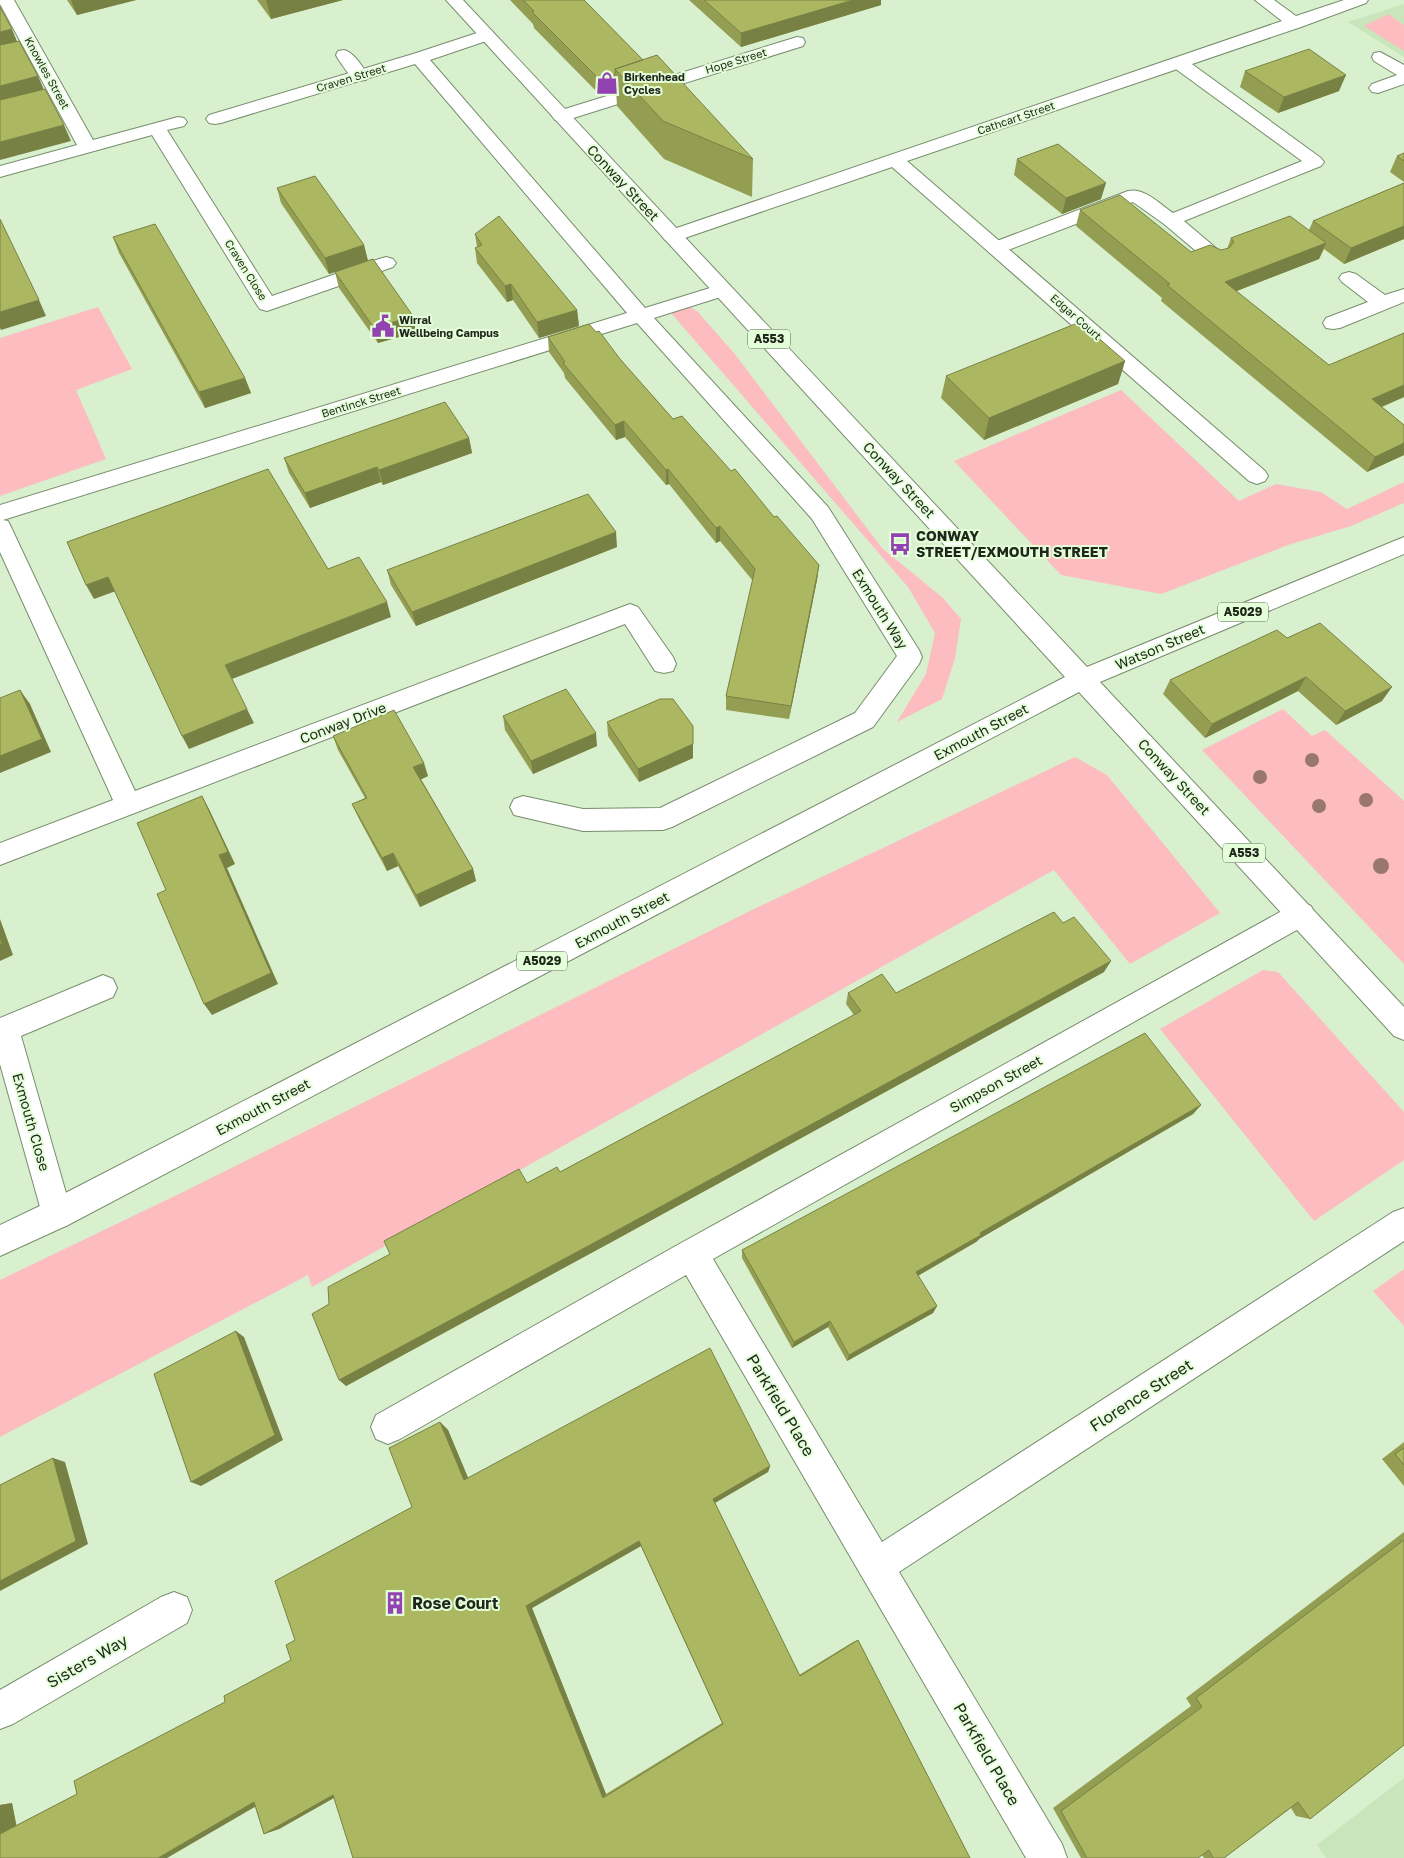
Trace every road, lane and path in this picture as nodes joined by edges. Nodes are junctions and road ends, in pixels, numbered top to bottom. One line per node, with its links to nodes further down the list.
1 (6, 0): 16 (street, Knowles Street)
2 (454, 0): 6 (street, Conway Street / A553)
3 (1263, 0): 5 (street)
4 (1360, 0): 5 (street, Cathcart Street)
5 (1295, 23): 11 (street, Cathcart Street)
6 (486, 35): 10 (street, Craven Street); 18 (street, Conway Street / A553)
7 (797, 42): 18 (street, Hope Street)
8 (344, 56): 13 (street)
9 (1380, 57): 12 (street)
10 (419, 58): 13 (street, Craven Street); 34 (street)
11 (1179, 62): 23 (street, Cathcart Street); 25 (street)
12 (1404, 72)
13 (360, 76): 19 (street, Craven Street)
14 (1404, 78): 15 (street)
15 (1378, 88)
16 (60, 95): 17 (street); 22 (street, Knowles Street)
17 (43, 100)
18 (561, 116): 26 (street, Conway Street / A553)
19 (215, 119)
20 (178, 122): 21 (street)
21 (157, 128): 22 (street); 29 (street, Craven Close)
22 (87, 147): 24 (street)
23 (894, 159): 26 (street, Cathcart Street); 27 (street, Edgar Court)
24 (0, 172)
25 (1171, 220): 27 (street); 28 (street)
26 (672, 236): 31 (street, Conway Street / A553)
27 (996, 248): 36 (street, Edgar Court)
28 (1216, 258)
29 (386, 263)
30 (1349, 278): 33 (street)
31 (723, 290): 34 (street, Bentinck Street); 41 (street, Conway Street / A553)
32 (1404, 295): 33 (street)
33 (1383, 303): 35 (street)
34 (641, 316): 37 (street, Bentinck Street); 43 (street, Exmouth Way)
35 (1333, 323)
36 (1258, 476)
37 (0, 514)
38 (0, 527): 42 (street)
39 (1404, 545): 41 (street, Watson Street / A5029)
40 (664, 664): 42 (street, Conway Drive)
41 (1083, 679): 45 (street, Conway Street / A553); 49 (street, Exmouth Street / A5029)
42 (128, 805): 44 (street, Conway Drive)
43 (523, 807)
44 (0, 854)
45 (1301, 914): 47 (street, Conway Street / A553); 52 (street, Simpson Street)
46 (103, 988): 48 (street, Exmouth Close)
47 (1404, 1027)
48 (2, 1031): 49 (street, Exmouth Close)
49 (58, 1214): 51 (street, Exmouth Street / A5029)
50 (1404, 1223): 54 (street, Florence Street)
51 (0, 1241)
52 (692, 1254): 53 (street); 54 (street, Parkfield Place)
53 (388, 1427)
54 (877, 1566): 57 (street, Parkfield Place)
55 (174, 1610): 56 (street, Sisters Way)
56 (0, 1712)
57 (1048, 1858)

